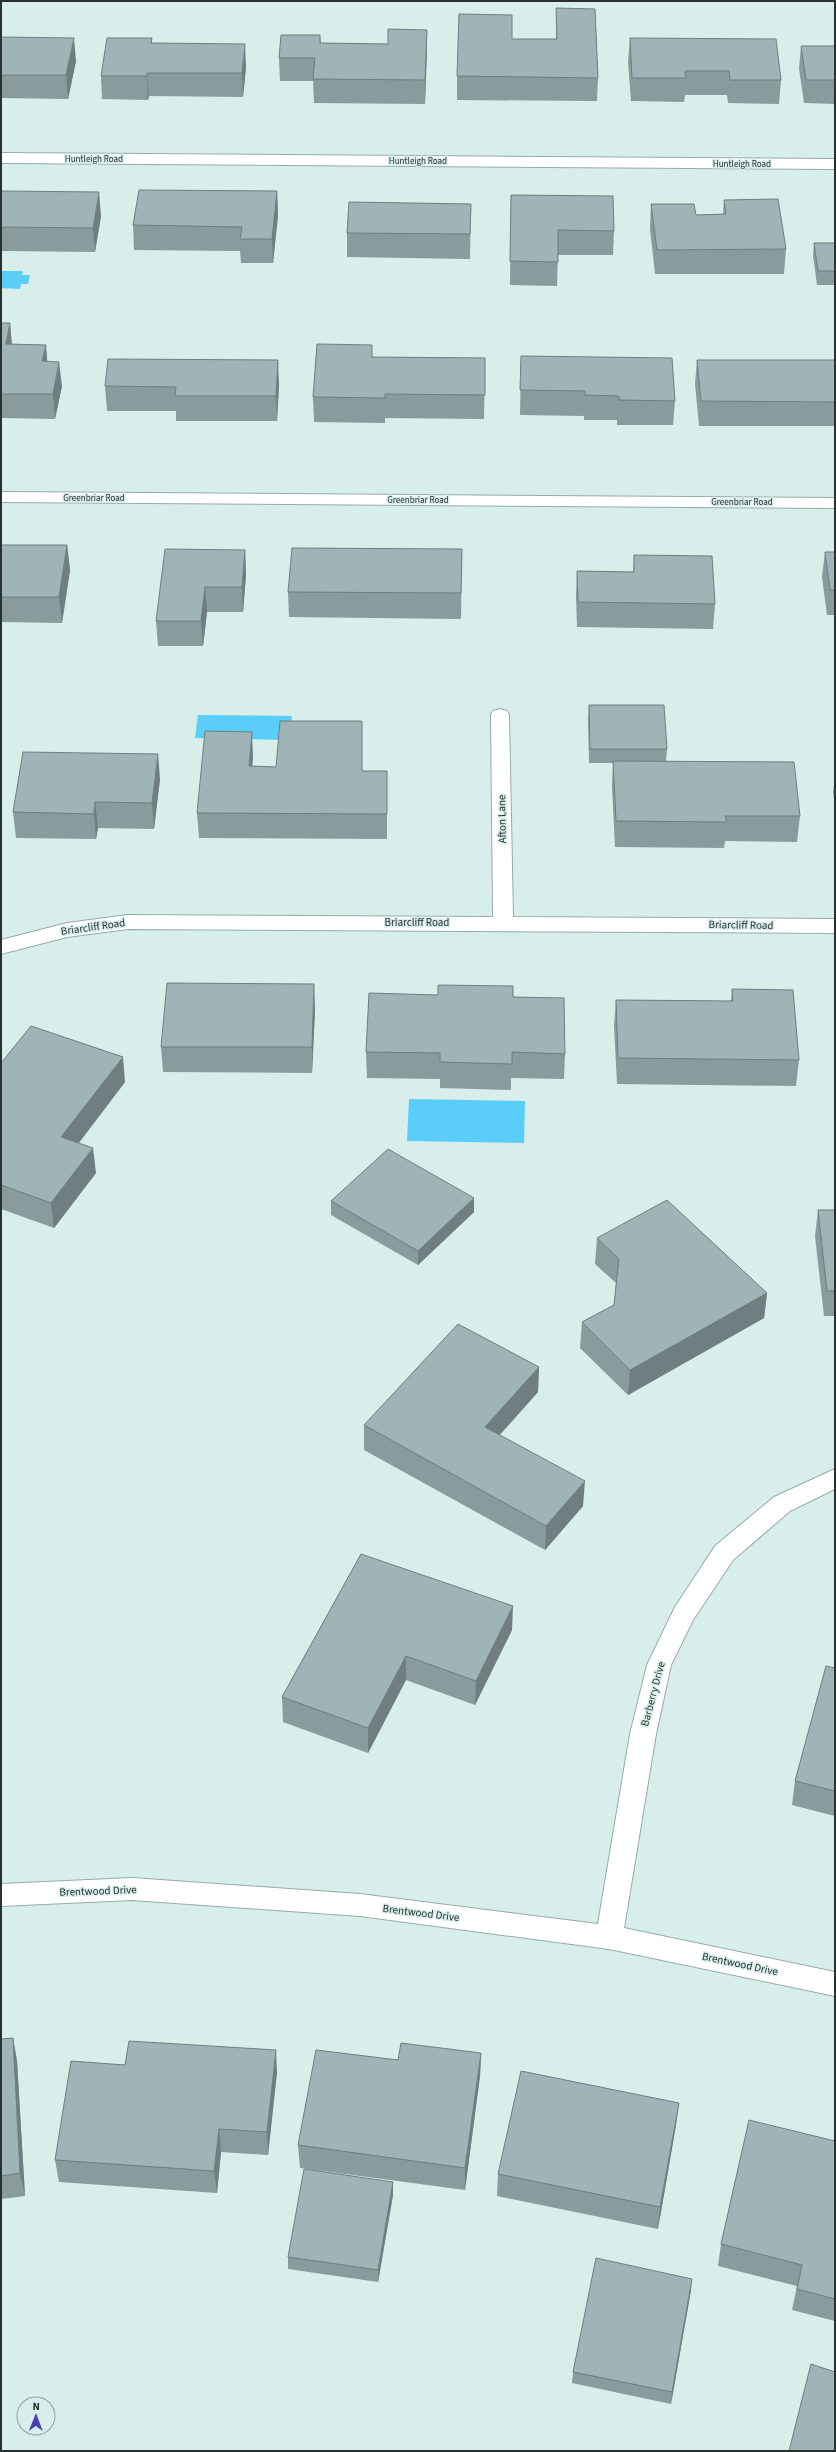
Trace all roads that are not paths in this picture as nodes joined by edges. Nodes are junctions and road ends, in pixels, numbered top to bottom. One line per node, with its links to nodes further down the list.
1 (1, 158): 2 (street, Huntleigh Road)
2 (835, 164)
3 (1, 497): 4 (street, Greenbriar Road)
4 (835, 503)
5 (500, 715): 6 (street, Afton Lane)
6 (503, 923): 7 (street, Briarcliff Road); 8 (street, Briarcliff Road)
7 (835, 926)
8 (1, 947)
9 (835, 1478): 11 (street, Barberry Drive)
10 (1, 1894): 11 (street, Brentwood Drive)
11 (609, 1937): 12 (street, Brentwood Drive)
12 (835, 1984)

